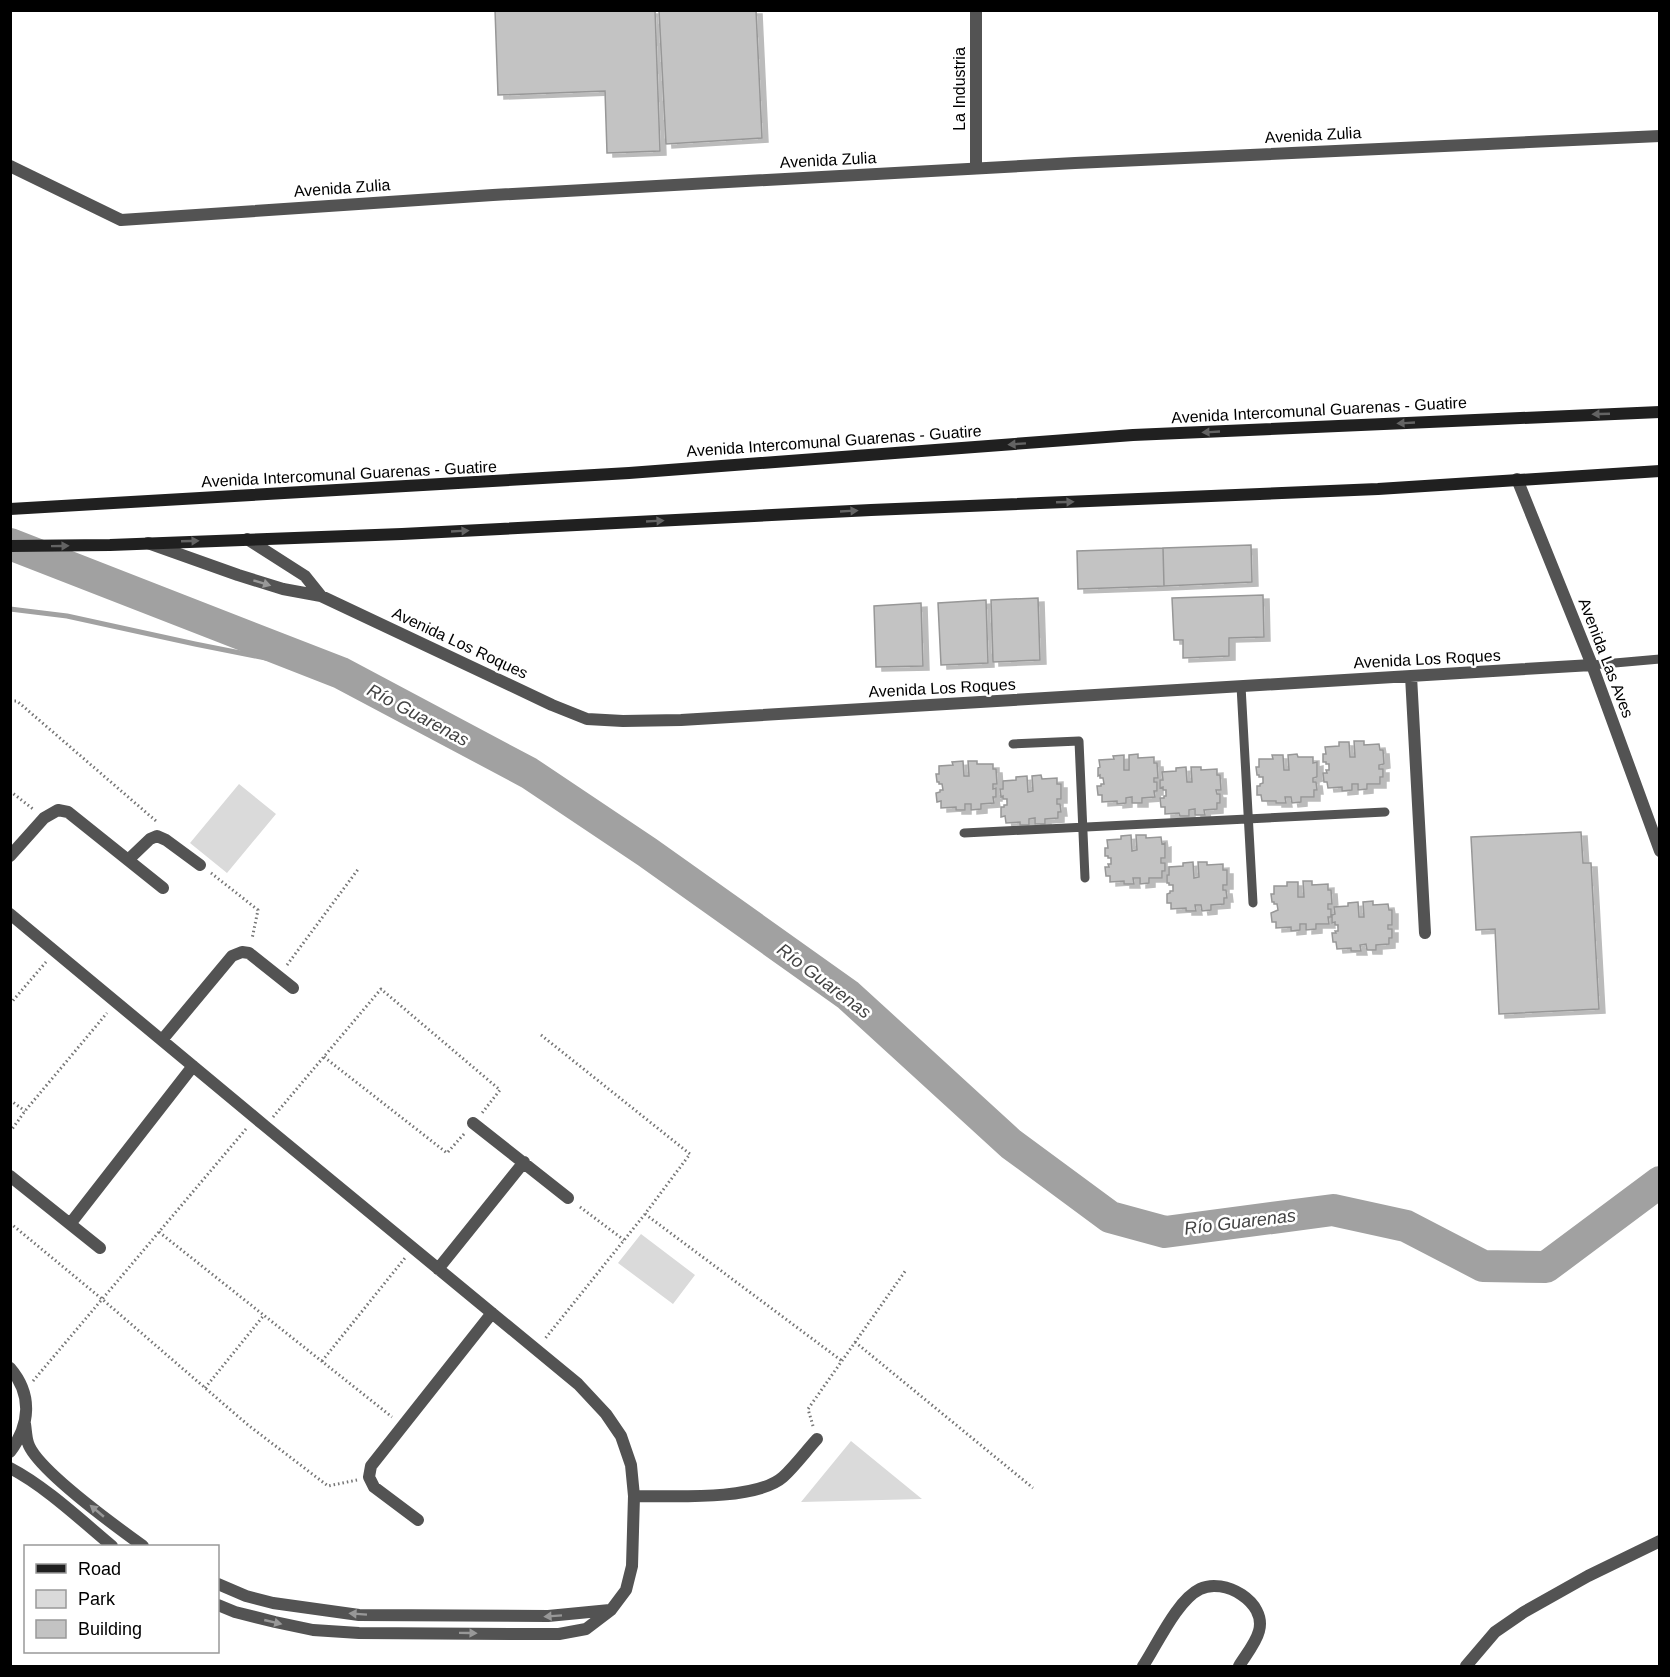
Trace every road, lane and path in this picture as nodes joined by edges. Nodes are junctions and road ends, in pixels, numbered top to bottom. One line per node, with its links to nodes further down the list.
1 (976, 10): 4 (street, La Industria)
2 (1659, 136): 4 (street, Avenida Zulia)
3 (10, 166): 4 (street, Avenida Zulia)
4 (976, 168)
5 (1659, 412): 8 (main road, Avenida Intercomunal Guarenas - Guatire, one-way to 8)
6 (1659, 471): 7 (main road)
7 (1517, 480): 9 (main road, one-way to 7); 14 (street, Avenida Las Aves)
8 (10, 509)
9 (247, 539): 10 (main road, one-way to 9); 12 (street, Avenida Los Roques)
10 (147, 543): 11 (main road, one-way to 10); 12 (street, Avenida Los Roques, one-way to 12)
11 (10, 546)
12 (321, 596): 16 (street, Avenida Los Roques)
13 (1659, 659): 14 (lane)
14 (1592, 665): 15 (street, Avenida Los Roques); 26 (street, Avenida Las Aves)
15 (1411, 676): 16 (street, Avenida Los Roques); 35 (street)
16 (1241, 686): 22 (lane)
17 (10, 701): 25 (path)
18 (1013, 744): 23 (lane)
19 (10, 791): 21 (path)
20 (1385, 812): 22 (lane)
21 (44, 818): 27 (street); 28 (street)
22 (1250, 819): 23 (lane); 33 (lane)
23 (1083, 828): 24 (lane); 31 (lane)
24 (964, 833)
25 (157, 836): 28 (street); 29 (street)
26 (1659, 850)
27 (10, 856)
28 (129, 860): 32 (street)
29 (200, 865): 37 (path)
30 (359, 868): 38 (path)
31 (1085, 878)
32 (163, 888)
33 (1253, 903)
34 (10, 914): 36 (street)
35 (1425, 933)
36 (55, 951): 40 (street); 41 (path)
37 (249, 953): 38 (street); 43 (street)
38 (278, 976): 39 (street)
39 (293, 988)
40 (116, 1002): 43 (street); 47 (path)
41 (10, 1004)
42 (541, 1035): 55 (path)
43 (162, 1040): 45 (street)
44 (324, 1057): 49 (path); 49 (path); 50 (path)
45 (193, 1066): 48 (street); 57 (street)
46 (10, 1100): 47 (path)
47 (25, 1112): 51 (path)
48 (255, 1118): 50 (street); 58 (path)
49 (473, 1123): 52 (street)
50 (265, 1126): 61 (street)
51 (10, 1132)
52 (524, 1162): 54 (street); 62 (street)
53 (10, 1176): 57 (street)
54 (568, 1198): 59 (path)
55 (645, 1214): 59 (path); 70 (path)
56 (10, 1223): 64 (path)
57 (70, 1224): 60 (street)
58 (159, 1232): 64 (path); 66 (path)
59 (624, 1240): 68 (path)
60 (100, 1248)
61 (413, 1248): 62 (street); 69 (path)
62 (438, 1269): 65 (street)
63 (906, 1270): 67 (path)
64 (102, 1299): 72 (path); 73 (path)
65 (492, 1313): 68 (street); 75 (street)
66 (264, 1315): 69 (path); 72 (path)
67 (855, 1342): 70 (path); 80 (path)
68 (536, 1349): 81 (street)
69 (322, 1361): 75 (path)
70 (842, 1361): 76 (path)
71 (10, 1368): 73 (street)
72 (205, 1388): 79 (path)
73 (24, 1391): 74 (street)
74 (25, 1424): 77 (street); 85 (street, one-way to 74)
75 (403, 1426): 79 (street)
76 (816, 1439): 81 (street)
77 (10, 1452)
78 (10, 1468): 84 (street)
79 (369, 1477): 82 (street)
80 (1033, 1488)
81 (634, 1496): 88 (street)
82 (418, 1520)
83 (1659, 1541): 91 (street)
84 (111, 1545)
85 (142, 1545)
86 (219, 1584): 88 (street, one-way to 86)
87 (219, 1605): 88 (street, one-way to 88)
88 (611, 1610)
89 (1143, 1666): 90 (street)
90 (1239, 1666)
91 (1466, 1666)

